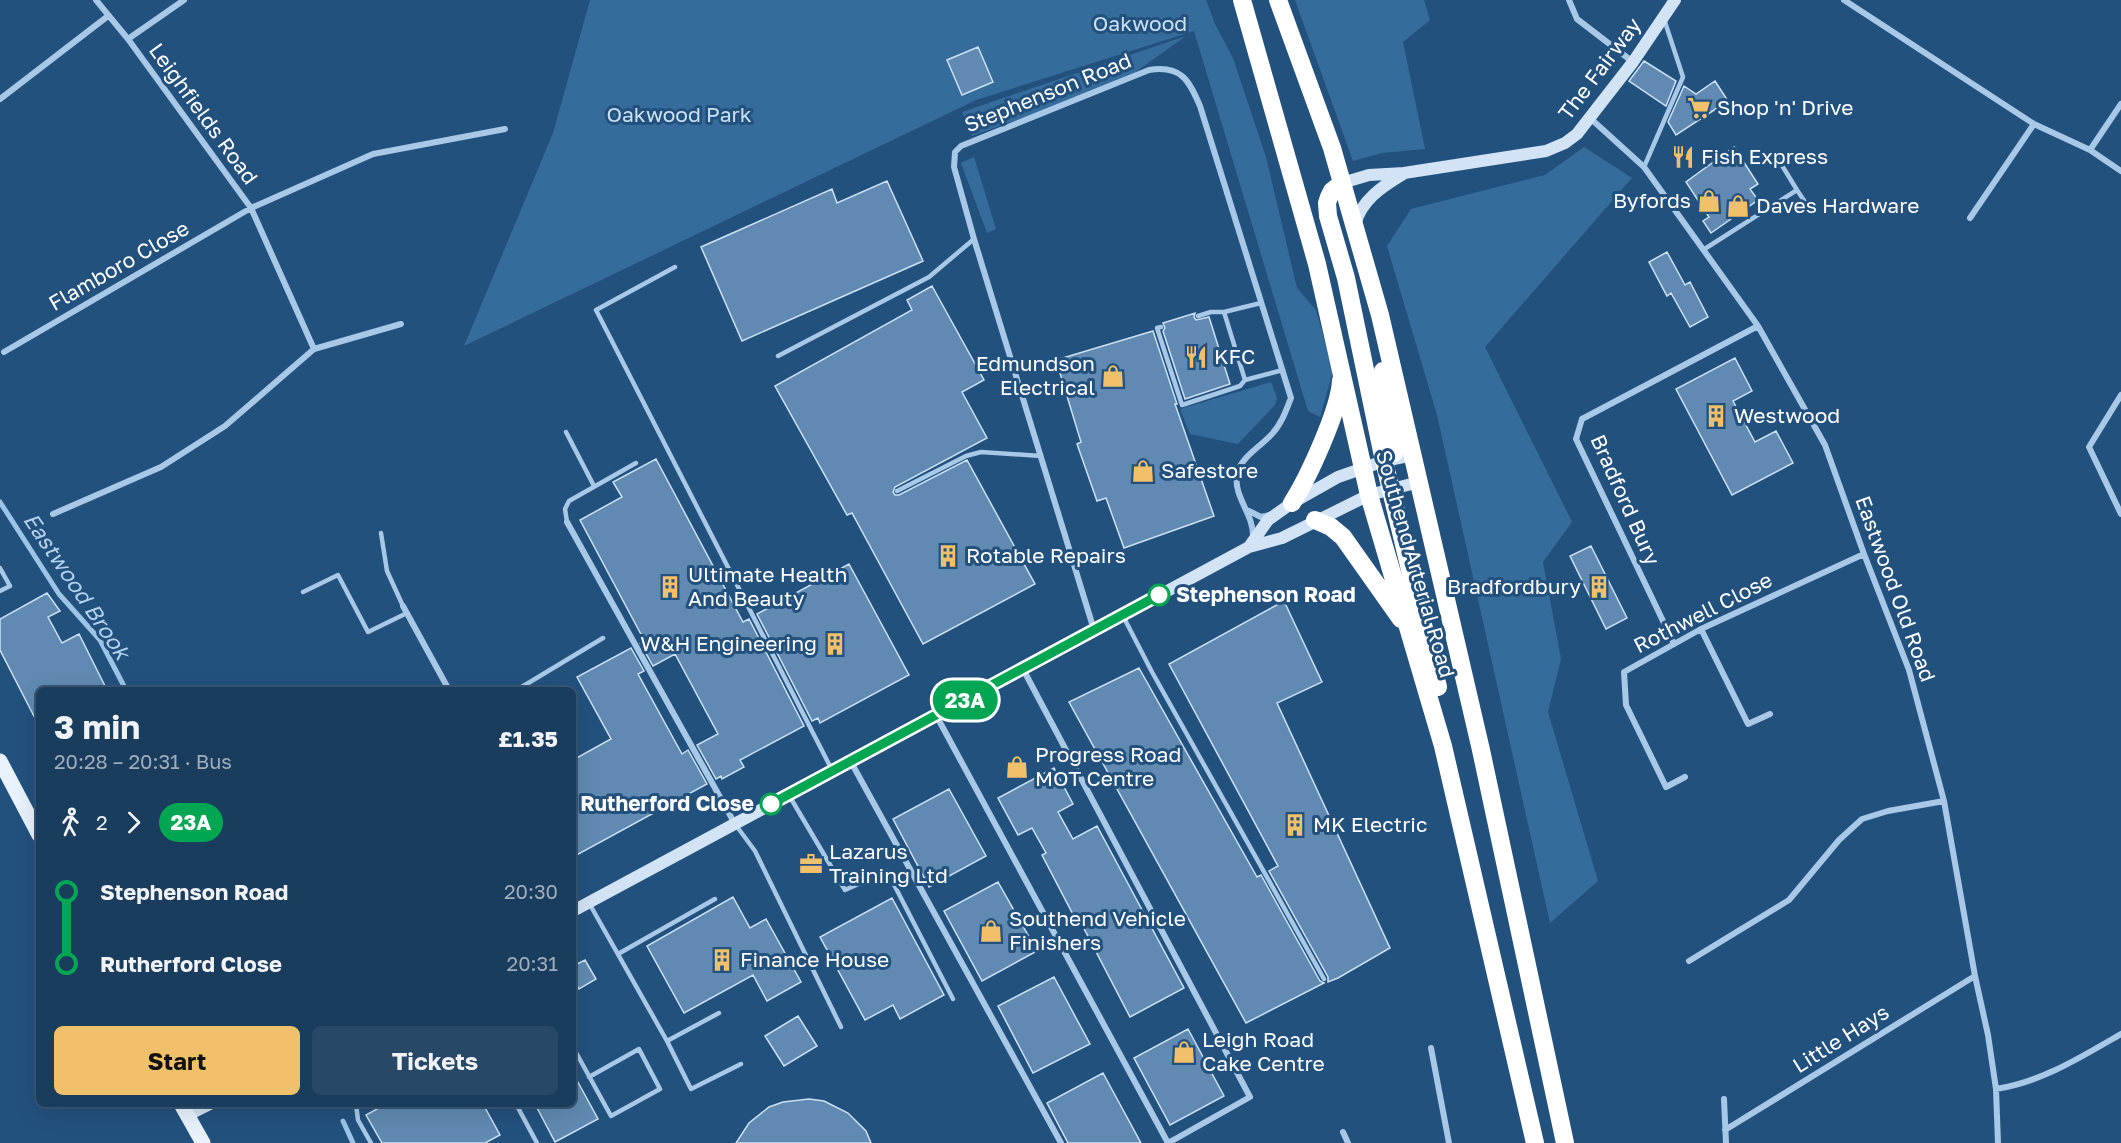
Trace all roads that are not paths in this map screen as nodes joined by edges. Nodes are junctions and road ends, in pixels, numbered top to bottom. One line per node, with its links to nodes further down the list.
1 (96, 0): 8 (street, Leighfields Road)
2 (184, 0): 10 (street)
3 (1242, 0): 40 (highway, Southend Arterial Road)
4 (1278, 0): 22 (highway)
5 (1569, 0): 11 (street)
6 (1675, 0): 9 (street, The Fairway)
7 (1844, 0): 15 (street)
8 (108, 16): 10 (street, Leighfields Road); 12 (street)
9 (1663, 16): 11 (street, The Fairway); 19 (lane)
10 (128, 39): 24 (street, Leighfields Road)
11 (1633, 62): 14 (street, The Fairway)
12 (0, 99)
13 (2121, 104): 17 (street)
14 (1590, 118): 19 (street, Eastwood Old Road); 21 (street, The Fairway)
15 (2034, 124): 17 (street); 26 (street)
16 (505, 129): 24 (street, Leighfields Road)
17 (2090, 150): 20 (street)
18 (1775, 154): 23 (lane)
19 (1644, 167): 29 (street, Eastwood Old Road)
20 (2121, 171)
21 (1404, 173): 22 (street, The Fairway); 27 (street, The Fairway)
22 (1342, 183): 27 (highway); 46 (highway)
23 (1797, 190): 25 (lane); 29 (lane)
24 (251, 208): 37 (street, Flamboro Close); 38 (street)
25 (1811, 211)
26 (1970, 218)
27 (1355, 227): 46 (highway)
28 (974, 239): 31 (street, Stephenson Road); 39 (lane); 45 (street, Stephenson Road)
29 (1703, 250): 35 (street, Eastwood Old Road)
30 (675, 267): 82 (lane)
31 (1261, 303): 32 (lane); 41 (street, Stephenson Road)
32 (1224, 312): 33 (lane); 42 (lane)
33 (1198, 316)
34 (401, 324): 38 (street)
35 (1758, 326): 62 (street, Eastwood Old Road); 73 (street, Bradford Bury)
36 (1161, 327): 42 (lane)
37 (2, 349)
38 (314, 350): 56 (street)
39 (778, 356)
40 (1341, 368): 48 (highway, Southend Arterial Road); 55 (highway)
41 (1283, 370): 42 (lane); 54 (street, Stephenson Road)
42 (1245, 380)
43 (2121, 395): 57 (street)
44 (566, 432): 50 (lane)
45 (1041, 456): 52 (lane); 70 (street, Stephenson Road)
46 (1397, 458): 48 (street); 49 (highway, Southend Arterial Road); 51 (highway)
47 (636, 463): 50 (lane)
48 (1362, 469): 53 (highway, Southend Arterial Road); 55 (street)
49 (1419, 482): 51 (street); 119 (highway, Southend Arterial Road)
50 (594, 486): 59 (lane)
51 (1391, 489): 53 (street); 79 (highway)
52 (897, 491)
53 (1369, 495): 58 (street); 71 (highway, Southend Arterial Road)
54 (1245, 506): 55 (street); 61 (street, Stephenson Road)
55 (1284, 507): 61 (street)
56 (53, 514)
57 (2121, 514)
58 (1315, 520): 61 (street); 71 (highway)
59 (567, 522): 86 (street)
60 (381, 533): 66 (lane)
61 (1249, 547): 68 (street)
62 (1864, 554): 69 (street, Rothwell Close); 85 (street, Eastwood Old Road)
63 (0, 568): 64 (lane)
64 (0, 591)
65 (303, 592): 67 (lane)
66 (403, 606): 67 (street)
67 (407, 613): 75 (street)
68 (1123, 615): 70 (street); 94 (lane)
69 (1701, 629): 73 (street, Rothwell Close); 77 (street)
70 (1094, 630): 74 (street)
71 (1410, 633): 79 (highway, Southend Arterial Road)
72 (603, 638): 76 (lane)
73 (1674, 644): 83 (street, Rothwell Close)
74 (1023, 668): 78 (street); 115 (street)
75 (446, 687)
76 (522, 687)
77 (1770, 714)
78 (936, 715): 81 (street); 115 (street)
79 (1443, 746): 118 (highway, Southend Arterial Road)
80 (0, 761): 87 (main road)
81 (851, 761): 82 (street); 114 (street)
82 (833, 771): 84 (street)
83 (1685, 777)
84 (789, 795): 86 (street); 95 (lane)
85 (1944, 801): 92 (street); 93 (street, Eastwood Old Road)
86 (735, 824): 89 (street); 97 (lane)
87 (36, 830)
88 (716, 899): 91 (lane)
89 (589, 903): 90 (street); 91 (lane)
90 (576, 910)
91 (618, 954): 99 (lane)
92 (1689, 961)
93 (1975, 976): 104 (street, Eastwood Old Road); 109 (street, Little Hays)
94 (1324, 979)
95 (953, 999)
96 (719, 1013): 99 (lane)
97 (841, 1027)
98 (2121, 1034): 104 (street)
99 (666, 1041): 102 (lane)
100 (1431, 1048): 117 (street)
101 (576, 1053): 103 (lane)
102 (741, 1064)
103 (589, 1077): 103 (lane)
104 (1996, 1089): 121 (street, Eastwood Old Road)
105 (1725, 1098): 109 (street)
106 (356, 1107): 112 (lane)
107 (518, 1107): 113 (lane)
108 (184, 1110): 111 (main road)
109 (1725, 1130): 120 (street)
110 (1342, 1132): 116 (street)
111 (203, 1143)
112 (370, 1143)
113 (537, 1143)
114 (1061, 1143)
115 (1168, 1143)
116 (1348, 1143)
117 (1449, 1143)
118 (1535, 1143)
119 (1565, 1143)
120 (1726, 1143)
121 (1998, 1143)

